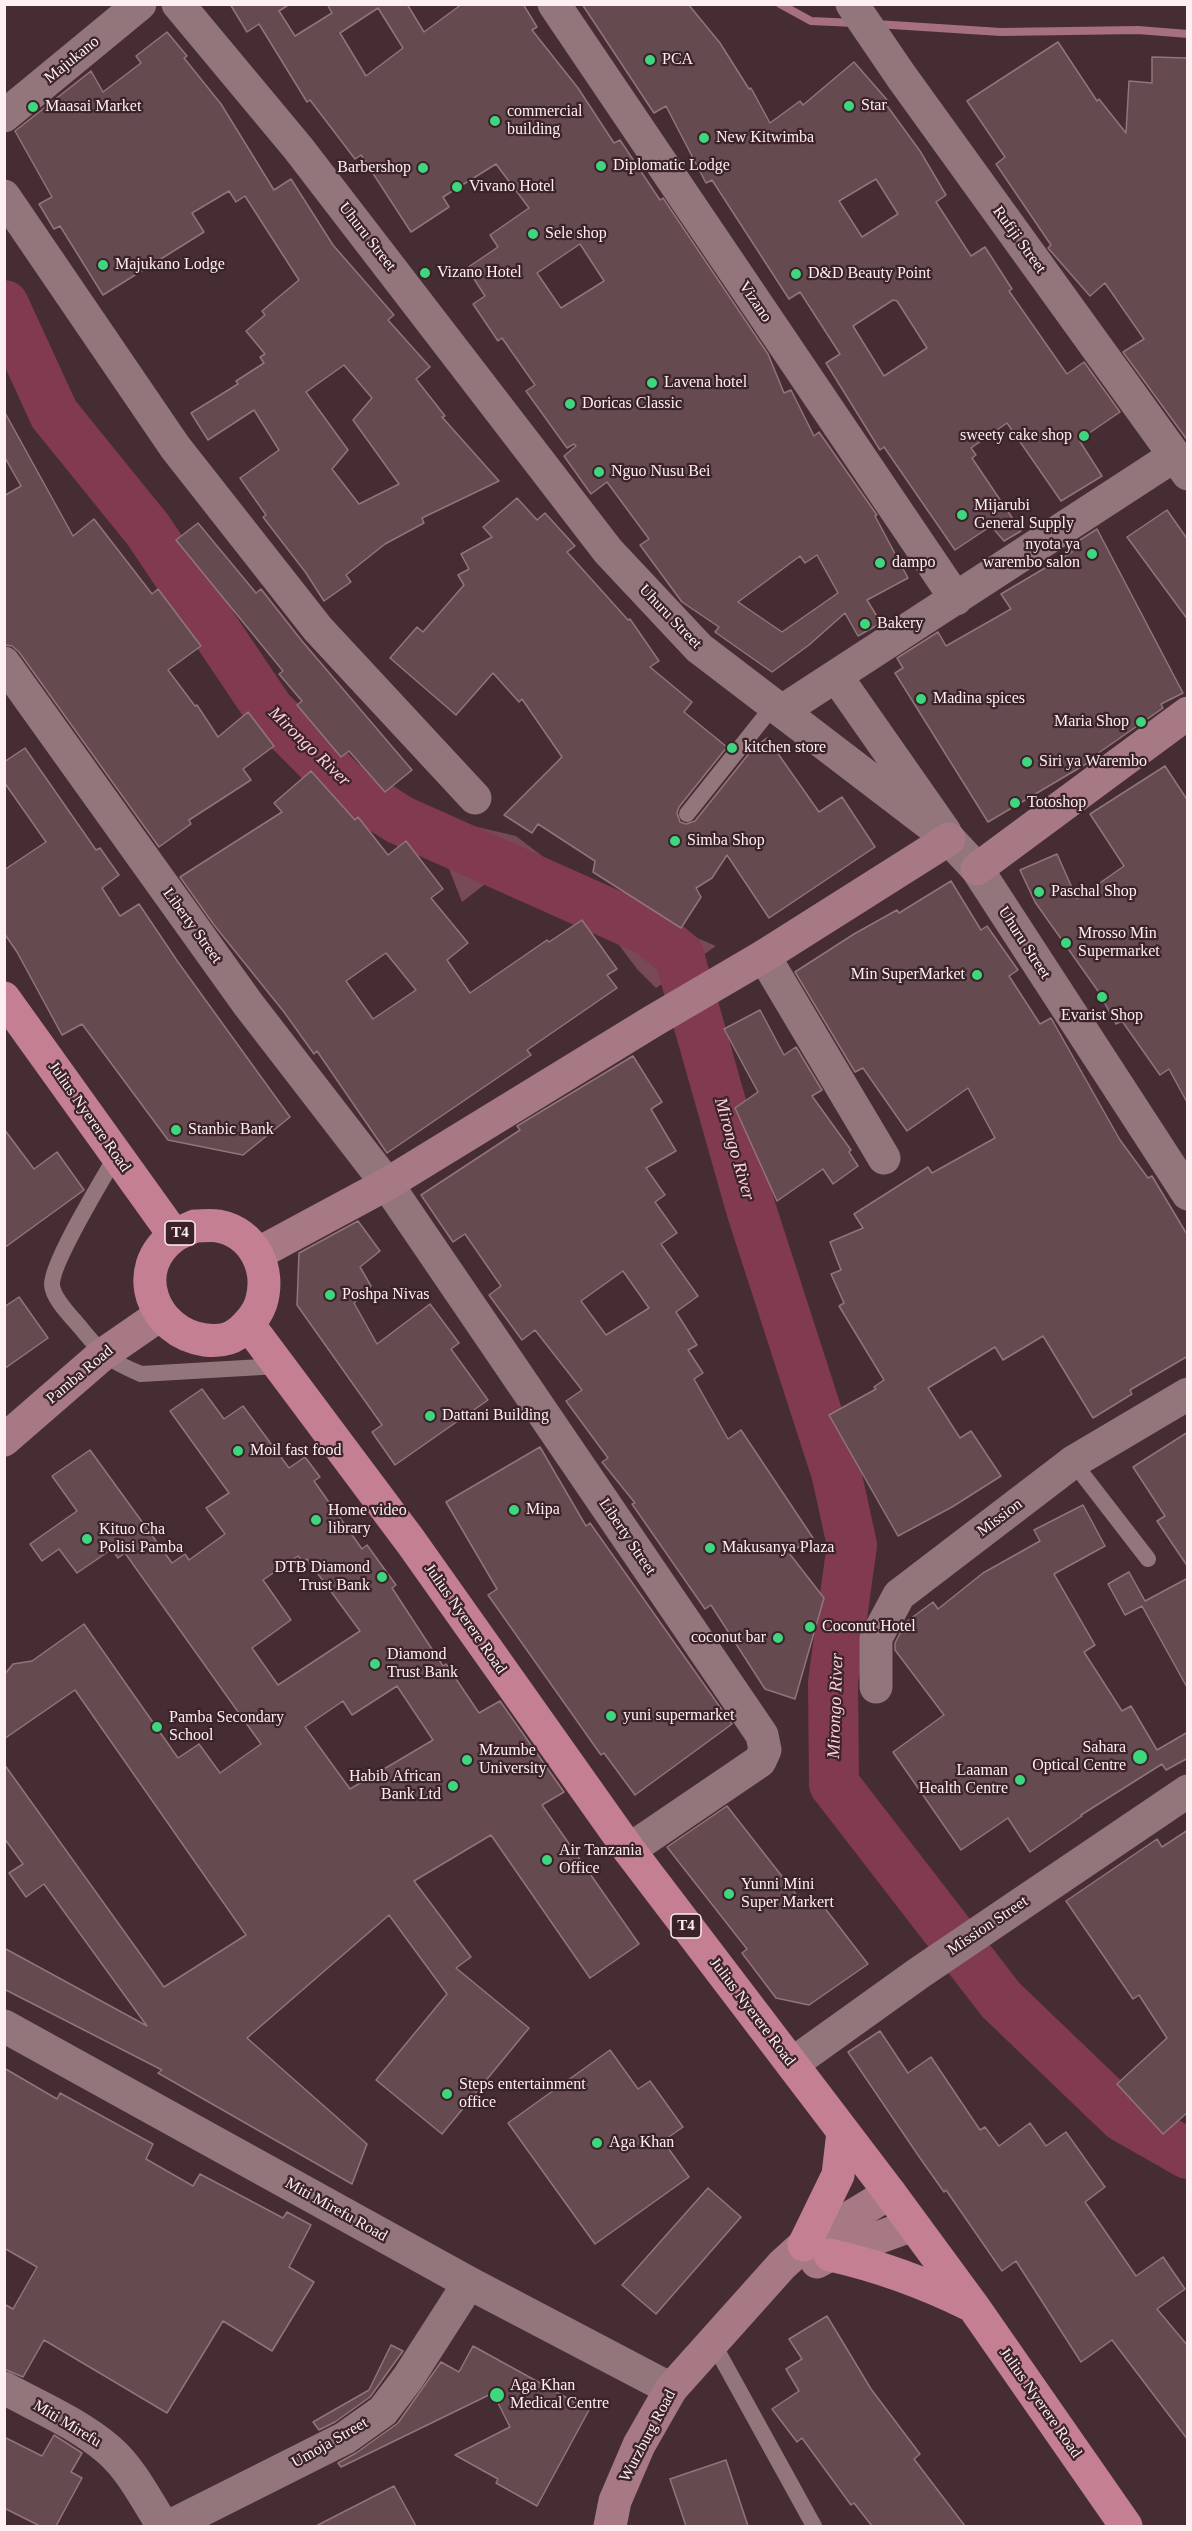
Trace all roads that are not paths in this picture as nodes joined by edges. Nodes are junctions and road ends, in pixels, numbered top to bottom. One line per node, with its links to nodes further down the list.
1 (140, 4): 5 (street, Majukano)
2 (178, 4): 11 (street, Uhuru Street)
3 (554, 4): 8 (street, Vizano)
4 (852, 5): 7 (street, Rufiji Street)
5 (4, 116)
6 (4, 196): 13 (street)
7 (1181, 465): 8 (street)
8 (956, 599): 10 (street)
9 (4, 663): 21 (street, Liberty Street)
10 (836, 676): 11 (street); 15 (street)
11 (778, 708): 14 (lane); 15 (street, Uhuru Street)
12 (1186, 716): 16 (main road)
13 (476, 798)
14 (687, 814)
15 (949, 839): 16 (street, Uhuru Street); 17 (main road)
16 (977, 869): 22 (street, Uhuru Street)
17 (764, 956): 20 (street); 21 (main road)
18 (4, 998): 19 (highway, Julius Nyerere Road / T4)
19 (116, 1156): 23 (highway, Julius Nyerere Road / T4); 27 (lane)
20 (884, 1158)
21 (387, 1184): 24 (main road); 35 (street, Liberty Street)
22 (1188, 1194)
23 (174, 1235): 24 (highway, T4); 25 (highway, T4)
24 (257, 1254): 26 (highway, T4)
25 (160, 1315): 26 (highway, T4); 27 (main road, Pamba Road)
26 (248, 1324): 28 (highway, Julius Nyerere Road / T4)
27 (102, 1355): 28 (lane); 30 (main road, Pamba Road)
28 (279, 1366): 35 (highway, Julius Nyerere Road / T4)
29 (1188, 1394): 31 (street, Mission)
30 (4, 1440)
31 (1073, 1462): 32 (lane); 33 (street, Mission)
32 (1148, 1559)
33 (876, 1687)
34 (1188, 1791): 37 (street, Mission Street)
35 (629, 1851): 37 (highway, Julius Nyerere Road / T4)
36 (4, 2026): 42 (street, Miti Mirefu Road)
37 (792, 2064): 38 (highway, Julius Nyerere Road / T4)
38 (843, 2132): 39 (highway, Julius Nyerere Road / T4); 41 (highway)
39 (890, 2193): 40 (highway, Julius Nyerere Road / T4); 41 (main road, Wurzburg Road)
40 (913, 2224): 41 (main road, Wurzburg Road); 43 (highway, Julius Nyerere Road / T4)
41 (817, 2250): 43 (highway); 44 (main road, Wurzburg Road)
42 (469, 2283): 46 (street, Miti Mirefu Road); 48 (street, Umoja Street)
43 (973, 2306): 51 (highway, Julius Nyerere Road / T4)
44 (712, 2341): 46 (main road, Wurzburg Road); 50 (lane)
45 (4, 2388): 47 (street, Miti Mirefu)
46 (671, 2389): 49 (main road, Wurzburg Road)
47 (163, 2526)
48 (170, 2526)
49 (610, 2526)
50 (814, 2526)
51 (1126, 2526)

